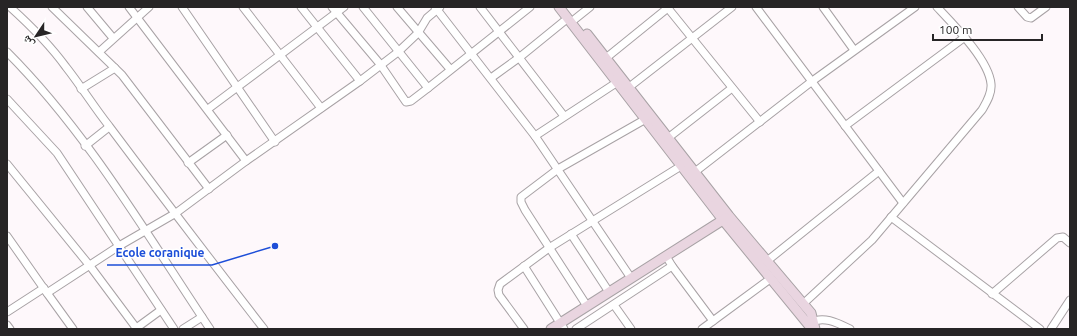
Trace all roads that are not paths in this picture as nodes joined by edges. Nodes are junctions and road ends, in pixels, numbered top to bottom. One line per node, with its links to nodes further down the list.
1 (10, 7): 55 (street)
2 (52, 7): 38 (street)
3 (87, 7): 34 (street)
4 (129, 7): 28 (street)
5 (149, 7): 28 (street)
6 (182, 7): 51 (street)
7 (243, 7): 41 (street)
8 (301, 7): 30 (street)
9 (332, 7): 27 (street)
10 (344, 7): 27 (street)
11 (363, 7): 39 (street)
12 (398, 7): 32 (street)
13 (480, 7): 31 (street)
14 (530, 7): 31 (street)
15 (559, 7): 29 (street)
16 (566, 7): 29 (street)
17 (590, 7): 29 (street)
18 (668, 7): 35 (street); 43 (street)
19 (732, 7): 35 (street)
20 (756, 7): 49 (street)
21 (823, 7): 36 (street)
22 (915, 7): 36 (street)
23 (937, 7): 33 (street)
24 (1018, 7): 25 (street)
25 (1046, 7)
26 (437, 8): 32 (street); 40 (street)
27 (337, 13): 30 (street); 44 (street)
28 (137, 17): 34 (street); 58 (street)
29 (571, 18): 42 (street); 43 (street); 50 (street)
30 (318, 28): 41 (street); 48 (street)
31 (499, 31): 40 (street); 42 (street)
32 (418, 34): 39 (street); 46 (street)
33 (964, 37): 62 (street); 77 (street)
34 (113, 38): 38 (street)
35 (692, 38): 53 (street); 54 (street)
36 (854, 50): 49 (street)
37 (7, 52): 68 (street)
38 (99, 52): 45 (street)
39 (398, 52): 44 (street); 52 (street)
40 (472, 54): 46 (street); 47 (street)
41 (281, 55): 51 (street); 57 (street)
42 (520, 57): 47 (street); 59 (street)
43 (606, 58): 53 (street)
44 (380, 64): 48 (street); 52 (street)
45 (115, 68): 55 (street); 70 (street)
46 (450, 69): 52 (street)
47 (491, 78): 65 (street)
48 (360, 81): 57 (street)
49 (812, 82): 61 (street); 62 (street)
50 (616, 83): 59 (street); 60 (street)
51 (236, 87): 58 (street); 67 (street)
52 (428, 88)
53 (628, 88): 66 (street)
54 (732, 88): 61 (street); 66 (street)
55 (82, 89): 63 (street)
56 (7, 99): 86 (street)
57 (320, 108): 67 (street)
58 (208, 109): 64 (street)
59 (564, 116): 65 (street)
60 (644, 120): 72 (street); 73 (street)
61 (760, 122): 75 (street)
62 (845, 126): 74 (street)
63 (109, 127): 68 (street); 78 (street)
64 (227, 135): 69 (street); 70 (street)
65 (535, 136): 73 (street)
66 (668, 138): 75 (street)
67 (275, 142): 69 (street)
68 (85, 146): 82 (street)
69 (246, 160): 76 (street)
70 (188, 163): 76 (street)
71 (7, 164): 90 (street)
72 (681, 166): 75 (street); 81 (street)
73 (558, 169): 81 (street); 87 (street)
74 (879, 171): 77 (street); 89 (street)
75 (692, 175): 80 (street)
76 (209, 189): 78 (street)
77 (903, 203): 79 (street)
78 (176, 213): 82 (street); 117 (street)
79 (891, 217): 99 (street); 101 (street)
80 (726, 218): 88 (street); 89 (street); 94 (street)
81 (592, 221): 83 (street); 93 (street)
82 (145, 231): 86 (street); 106 (street)
83 (571, 234): 87 (street); 97 (street)
84 (7, 236): 96 (street)
85 (1070, 243): 99 (street)
86 (119, 246): 90 (street); 104 (street)
87 (549, 248): 91 (street); 103 (street)
88 (666, 256): 92 (street); 93 (street)
89 (766, 261): 101 (street)
90 (90, 266): 96 (street); 113 (street)
91 (524, 266): 109 (street); 118 (street)
92 (672, 266): 98 (street); 107 (street)
93 (631, 278): 95 (street)
94 (770, 279): 107 (street); 110 (street)
95 (622, 284): 97 (street); 98 (street)
96 (45, 291): 105 (street); 112 (street)
97 (609, 292): 103 (street)
98 (630, 294): 102 (street)
99 (992, 294): 124 (street)
100 (1070, 300): 125 (street)
101 (803, 304): 110 (street)
102 (614, 305): 120 (street); 121 (street)
103 (587, 306): 109 (street)
104 (161, 310): 113 (street); 114 (street)
105 (7, 312)
106 (202, 317): 115 (street); 116 (street)
107 (713, 321): 122 (street)
108 (7, 325): 111 (street)
109 (562, 326): 119 (street)
110 (812, 326): 123 (street)
111 (10, 329)
112 (73, 329)
113 (136, 329)
114 (174, 329)
115 (183, 329)
116 (210, 329)
117 (264, 329)
118 (524, 329)
119 (551, 329)
120 (576, 329)
121 (631, 329)
122 (702, 329)
123 (850, 329)
124 (1040, 329)
125 (1051, 329)

